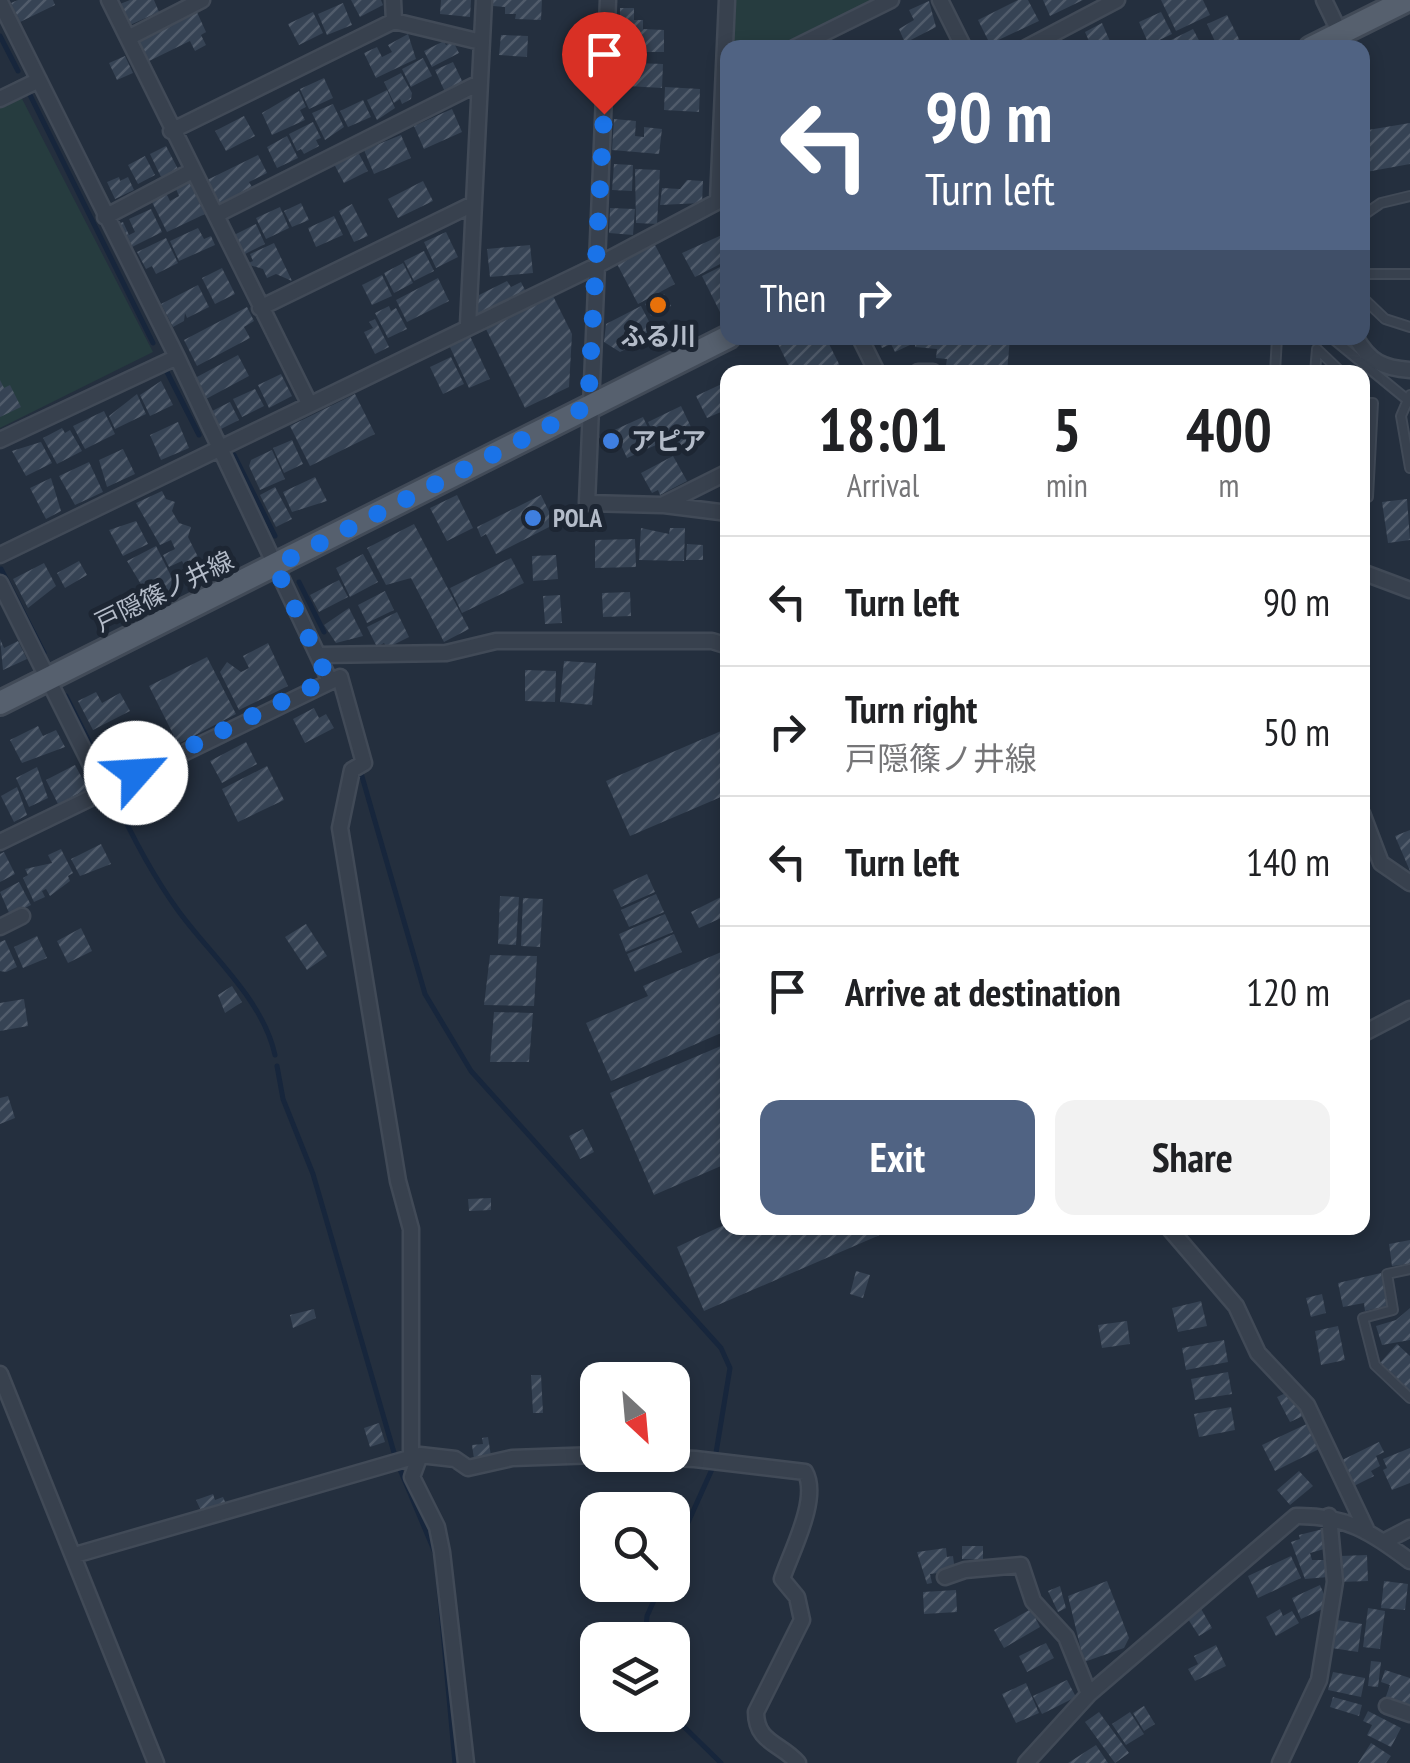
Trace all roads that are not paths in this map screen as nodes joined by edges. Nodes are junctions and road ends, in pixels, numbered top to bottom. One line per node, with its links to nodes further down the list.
1 (109, 0): 15 (street)
2 (202, 0): 15 (street)
3 (393, 0): 13 (street)
4 (484, 0): 21 (street)
5 (608, 0): 33 (street)
6 (727, 0): 16 (street)
7 (891, 0): 17 (street)
8 (940, 0): 18 (street)
9 (1118, 0): 19 (street)
10 (1324, 0): 14 (street)
11 (1407, 0): 14 (main road)
12 (0, 2): 22 (street)
13 (394, 21): 21 (street); 25 (street)
14 (1340, 33): 20 (main road)
15 (128, 38): 25 (street)
16 (726, 40)
17 (810, 40)
18 (960, 40)
19 (1042, 40)
20 (1326, 40)
21 (481, 42): 23 (street)
22 (38, 80): 24 (street); 32 (street)
23 (479, 83): 29 (street); 31 (street)
24 (0, 99)
25 (171, 130): 26 (street)
26 (192, 172): 31 (street); 32 (street)
27 (1410, 196): 30 (lane)
28 (720, 199): 33 (street)
29 (474, 204): 37 (street); 38 (street)
30 (1370, 211)
31 (216, 215): 37 (street)
32 (105, 217): 45 (street)
33 (598, 265): 38 (street); 53 (street)
34 (1370, 274): 35 (lane)
35 (1410, 274)
36 (1370, 304): 39 (lane)
37 (260, 308): 52 (street)
38 (468, 325): 52 (street)
39 (1410, 327)
40 (720, 341): 53 (main road, 戸隠篠ノ井線)
41 (1317, 345): 44 (lane)
42 (1341, 345): 48 (lane)
43 (1360, 345): 50 (street)
44 (1316, 349): 46 (lane); 47 (lane)
45 (177, 356): 54 (street); 55 (street)
46 (1315, 365)
47 (1333, 365)
48 (1367, 365)
49 (1370, 368): 51 (lane)
50 (1410, 370)
51 (1409, 398): 56 (lane)
52 (309, 403): 55 (street)
53 (588, 406): 58 (street); 61 (main road, 戸隠篠ノ井線)
54 (0, 440)
55 (219, 448): 60 (street); 61 (street)
56 (1410, 468)
57 (720, 476): 58 (street)
58 (662, 505): 59 (street)
59 (720, 513)
60 (0, 555)
61 (275, 566): 66 (street); 67 (main road, 戸隠篠ノ井線)
62 (1370, 575): 64 (street)
63 (0, 583): 67 (street)
64 (1410, 590)
65 (720, 644): 66 (street)
66 (320, 655): 68 (street)
67 (48, 679): 69 (main road, 戸隠篠ノ井線); 70 (street)
68 (328, 679): 70 (street); 82 (street)
69 (0, 703)
70 (103, 789): 72 (street)
71 (1370, 834): 73 (street)
72 (0, 842)
73 (1410, 883)
74 (22, 916): 75 (street)
75 (0, 927)
76 (1410, 1009): 77 (street)
77 (1370, 1030)
78 (1175, 1235): 87 (street)
79 (1410, 1270): 81 (lane)
80 (0, 1374): 89 (street)
81 (1410, 1398)
82 (415, 1456): 83 (street); 89 (street); 96 (street)
83 (580, 1456)
84 (690, 1459): 97 (street)
85 (1330, 1516): 87 (street); 92 (street); 99 (street)
86 (1410, 1528): 88 (street)
87 (1366, 1529): 88 (street)
88 (1383, 1542): 90 (street)
89 (76, 1555): 95 (street)
90 (1410, 1561)
91 (944, 1576): 92 (street)
92 (1089, 1694): 98 (street)
93 (1387, 1706): 94 (street)
94 (1410, 1714)
95 (156, 1763)
96 (466, 1763)
97 (798, 1763)
98 (1026, 1763)
99 (1280, 1763)

